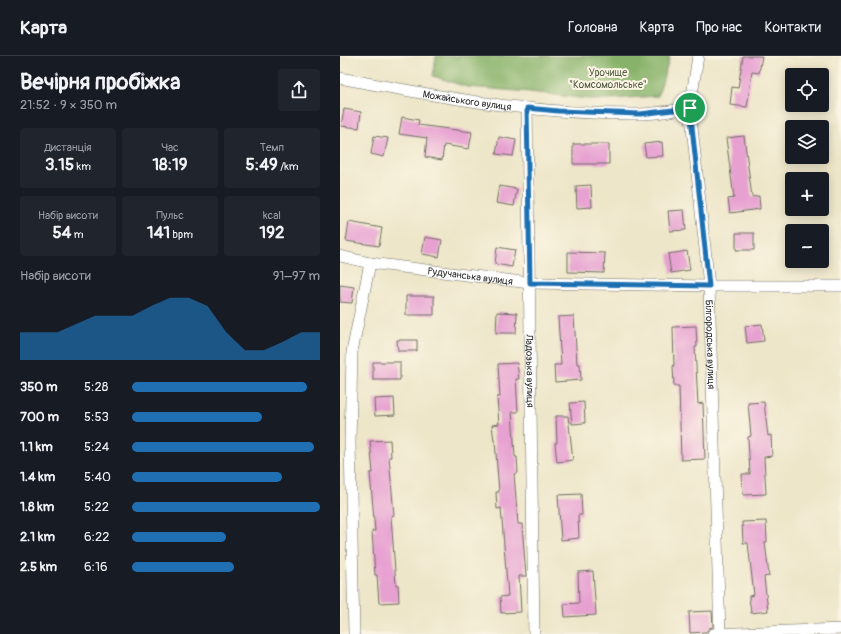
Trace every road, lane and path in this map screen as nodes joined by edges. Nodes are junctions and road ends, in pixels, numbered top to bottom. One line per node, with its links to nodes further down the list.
1 (698, 56): 4 (street, Білгородська вулиця)
2 (340, 78): 3 (street, Можайського вулиця)
3 (527, 108): 4 (street, Можайського вулиця); 7 (street, Ладозька вулиця)
4 (690, 108): 8 (street, Білгородська вулиця)
5 (340, 256): 6 (street, Рудучанська вулиця)
6 (370, 263): 7 (street, Рудучанська вулиця); 11 (street)
7 (530, 283): 8 (street, Рудучанська вулиця); 12 (street, Ладозька вулиця)
8 (709, 286): 9 (street, Рудучанська вулиця); 14 (street, Білгородська вулиця)
9 (841, 286)
10 (841, 629): 14 (street)
11 (354, 634)
12 (534, 634)
13 (713, 634): 14 (street)
14 (720, 634)

